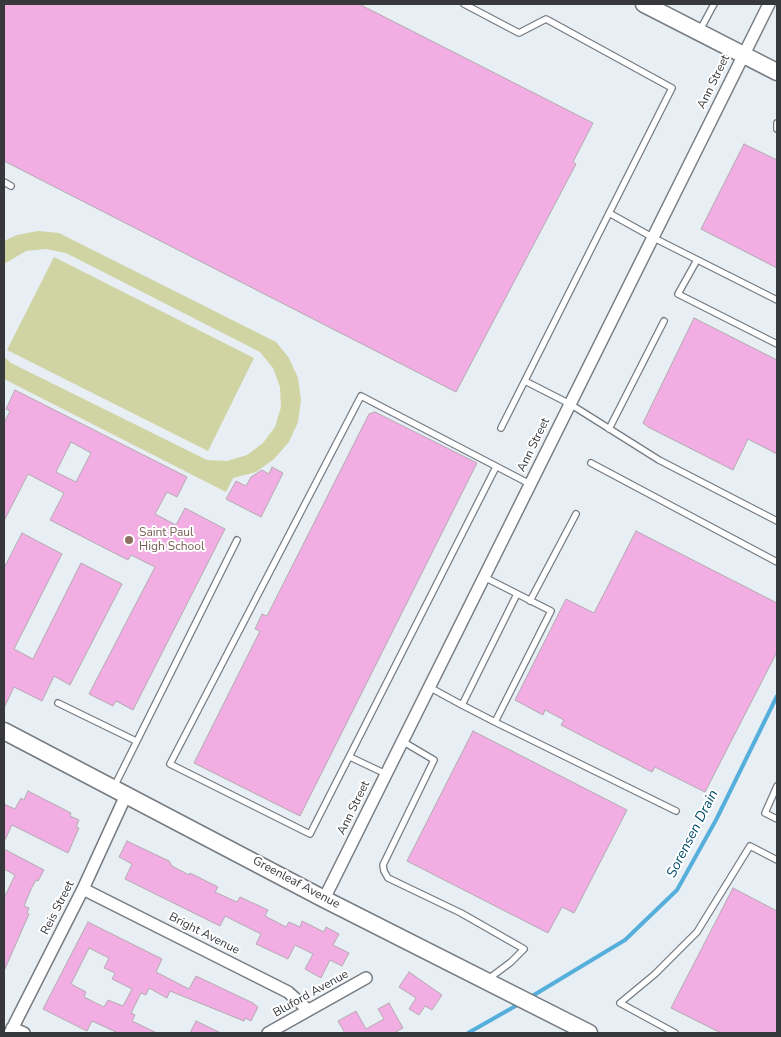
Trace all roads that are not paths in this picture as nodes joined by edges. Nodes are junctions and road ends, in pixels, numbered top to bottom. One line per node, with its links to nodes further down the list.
1 (464, 4): 12 (lane)
2 (644, 4): 5 (main road)
3 (714, 4): 5 (lane)
4 (769, 4): 6 (street, Ann Street)
5 (699, 32): 6 (main road)
6 (743, 55): 7 (main road); 13 (street, Ann Street)
7 (777, 72)
8 (777, 123): 9 (lane)
9 (777, 129)
10 (4, 182): 11 (lane)
11 (12, 186)
12 (609, 213): 13 (lane); 18 (lane)
13 (652, 237): 14 (lane); 19 (street, Ann Street)
14 (697, 260): 15 (lane); 17 (lane)
15 (777, 300)
16 (664, 321): 21 (lane)
17 (777, 344)
18 (525, 381): 19 (lane); 20 (lane)
19 (570, 404): 21 (lane); 24 (street, Ann Street)
20 (501, 428)
21 (609, 429): 26 (lane)
22 (591, 463): 28 (lane)
23 (496, 467): 24 (lane); 39 (lane); 39 (lane)
24 (530, 484): 29 (street, Ann Street)
25 (576, 514): 31 (lane)
26 (777, 521)
27 (237, 540): 37 (lane)
28 (777, 562)
29 (484, 577): 30 (lane); 32 (street, Ann Street)
30 (517, 594): 31 (lane); 34 (lane)
31 (530, 601): 35 (lane)
32 (429, 687): 34 (lane); 38 (street, Ann Street)
33 (58, 703): 37 (lane)
34 (462, 705): 35 (lane)
35 (494, 722): 43 (lane)
36 (4, 731): 42 (main road, Greenleaf Avenue)
37 (136, 741): 42 (lane)
38 (402, 741): 40 (street, Ann Street); 49 (lane)
39 (350, 757): 40 (lane)
40 (386, 774): 47 (street, Ann Street)
41 (777, 786): 44 (lane)
42 (120, 790): 46 (street, Reis Street); 47 (main road, Greenleaf Avenue)
43 (676, 811)
44 (777, 819)
45 (777, 860): 55 (lane)
46 (83, 889): 50 (street, Bright Avenue); 51 (street, Reis Street)
47 (324, 899): 49 (main road, Greenleaf Avenue)
48 (366, 978): 50 (street, Bluford Avenue)
49 (489, 983): 54 (main road, Greenleaf Avenue)
50 (308, 1010): 53 (street, Bluford Avenue)
51 (11, 1030): 52 (street)
52 (24, 1033)
53 (268, 1033)
54 (589, 1033)
55 (675, 1033)

